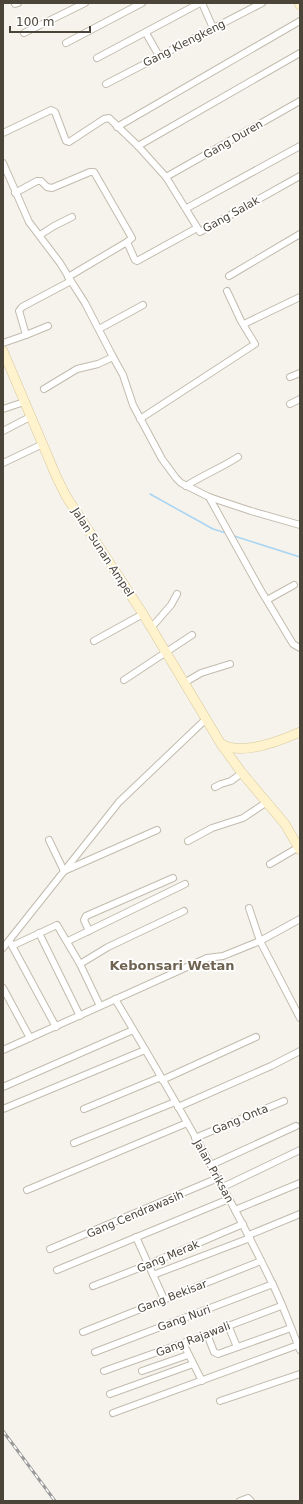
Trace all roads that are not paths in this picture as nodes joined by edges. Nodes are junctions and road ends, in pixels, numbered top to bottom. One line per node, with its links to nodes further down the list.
1 (85, 3): 8 (street)
2 (201, 3): 6 (street); 7 (street)
3 (262, 3): 6 (street, Gang Klengkeng)
4 (137, 4): 9 (street)
5 (300, 21): 15 (street)
6 (213, 28): 11 (street, Gang Klengkeng)
7 (146, 32): 11 (street); 12 (street)
8 (24, 33)
9 (66, 43)
10 (300, 53): 17 (street)
11 (159, 56): 13 (street, Gang Klengkeng)
12 (97, 58)
13 (106, 84)
14 (300, 101): 21 (street, Gang Duren)
15 (117, 127): 16 (street); 17 (street)
16 (3, 133)
17 (138, 146): 21 (street)
18 (300, 146): 23 (street)
19 (3, 163): 22 (street)
20 (300, 176): 25 (street, Gang Salak)
21 (166, 177): 23 (street)
22 (15, 192): 27 (street); 28 (street)
23 (186, 208): 25 (street)
24 (72, 217): 27 (street)
25 (197, 228): 28 (street, Gang Salak)
26 (300, 234): 29 (street)
27 (40, 235): 30 (street)
28 (126, 242): 30 (street)
29 (229, 276)
30 (70, 279): 36 (street); 37 (street)
31 (228, 291): 34 (street)
32 (300, 297): 34 (street)
33 (143, 305): 36 (street)
34 (244, 324): 48 (street)
35 (48, 326): 37 (street)
36 (99, 329): 39 (street)
37 (21, 337): 38 (street)
38 (5, 344): 44 (main road, Jalan Sunan Ampel)
39 (113, 357): 42 (street); 48 (street)
40 (300, 373): 41 (street)
41 (290, 377)
42 (44, 389)
43 (300, 399): 45 (street)
44 (24, 402): 46 (street); 47 (main road, Jalan Sunan Ampel)
45 (290, 404)
46 (3, 409)
47 (30, 417): 49 (street); 50 (main road, Jalan Sunan Ampel)
48 (140, 418): 53 (street)
49 (3, 431)
50 (43, 444): 52 (street); 59 (main road, Jalan Sunan Ampel)
51 (238, 457): 53 (street)
52 (3, 463)
53 (186, 486): 54 (street)
54 (209, 497): 55 (street); 58 (street)
55 (300, 525)
56 (294, 585): 58 (street)
57 (177, 594): 60 (street)
58 (268, 600): 63 (street)
59 (143, 614): 60 (main road, Jalan Sunan Ampel); 62 (street)
60 (151, 628): 64 (main road, Jalan Sunan Ampel)
61 (192, 635): 64 (street)
62 (94, 641)
63 (300, 648)
64 (166, 652): 66 (street); 67 (main road, Jalan Sunan Ampel)
65 (230, 664): 67 (street)
66 (124, 680)
67 (184, 683): 68 (main road, Jalan Sunan Ampel)
68 (206, 719): 70 (main road, Jalan Sunan Ampel); 81 (street)
69 (300, 732): 71 (main road)
70 (220, 744): 71 (main road); 72 (main road, Jalan Sunan Ampel)
71 (242, 749): 72 (main road)
72 (235, 763): 73 (main road, Jalan Sunan Ampel)
73 (242, 773): 74 (street); 75 (main road, Jalan Sunan Ampel)
74 (215, 787)
75 (267, 802): 78 (street); 79 (main road, Jalan Sunan Ampel)
76 (157, 830): 81 (street)
77 (49, 840): 81 (street)
78 (188, 841)
79 (299, 849): 80 (street)
80 (270, 864)
81 (64, 871): 91 (street)
82 (173, 878): 87 (street)
83 (185, 884): 87 (street)
84 (249, 908): 90 (street)
85 (184, 911): 93 (street)
86 (300, 919): 90 (street)
87 (89, 931): 89 (street)
88 (40, 933): 89 (street); 91 (street); 97 (street)
89 (68, 941): 93 (street)
90 (260, 942): 95 (street); 98 (street)
91 (10, 943): 92 (street); 99 (street)
92 (3, 948)
93 (80, 964): 96 (street)
94 (3, 988): 102 (street)
95 (115, 999): 96 (street); 100 (street, Jalan Priksan)
96 (100, 1006): 97 (street)
97 (80, 1016): 99 (street)
98 (300, 1018)
99 (56, 1027): 102 (street)
100 (134, 1030): 104 (street, Jalan Priksan); 107 (street)
101 (256, 1037): 106 (street)
102 (30, 1038): 103 (street)
103 (4, 1047)
104 (145, 1050): 106 (street, Jalan Priksan); 110 (street)
105 (300, 1051): 109 (street)
106 (162, 1079): 109 (street, Jalan Priksan); 111 (street)
107 (3, 1087)
108 (284, 1100): 114 (street, Gang Onta)
109 (177, 1105): 112 (street, Jalan Priksan); 115 (street)
110 (3, 1109)
111 (84, 1109)
112 (187, 1122): 114 (street, Jalan Priksan); 121 (street)
113 (296, 1126): 117 (street)
114 (195, 1138): 117 (street, Jalan Priksan)
115 (74, 1143)
116 (300, 1150): 120 (street)
117 (211, 1165): 118 (street, Jalan Priksan)
118 (218, 1178): 120 (street, Jalan Priksan); 128 (street, Gang Cendrawasih)
119 (300, 1183): 123 (street)
120 (223, 1187): 122 (street, Jalan Priksan)
121 (27, 1190)
122 (229, 1199): 123 (street, Jalan Priksan); 127 (street)
123 (235, 1210): 125 (street, Jalan Priksan)
124 (300, 1214): 126 (street)
125 (243, 1224): 126 (street, Jalan Priksan); 130 (street, Gang Merak)
126 (249, 1236): 129 (street, Jalan Priksan); 132 (street)
127 (136, 1238): 130 (street); 131 (street)
128 (50, 1249)
129 (261, 1261): 133 (street, Jalan Priksan); 135 (street, Gang Bekisar)
130 (147, 1265): 132 (street); 134 (street, Gang Merak)
131 (57, 1270)
132 (153, 1275): 135 (street)
133 (273, 1284): 136 (street, Jalan Priksan); 145 (street, Gang Nuri)
134 (93, 1286)
135 (164, 1299): 139 (street, Gang Bekisar)
136 (281, 1306): 137 (street, Gang Rajawali); 138 (street, Jalan Priksan)
137 (228, 1325): 140 (street, Gang Rajawali); 142 (street)
138 (291, 1328): 142 (street); 143 (street, Jalan Priksan)
139 (83, 1332)
140 (207, 1334): 141 (street, Gang Rajawali); 142 (street)
141 (183, 1343): 144 (street, Gang Rajawali); 146 (street)
142 (237, 1347)
143 (299, 1347): 152 (street)
144 (161, 1351): 147 (street); 149 (street, Gang Rajawali)
145 (95, 1352)
146 (188, 1355): 147 (street); 148 (street)
147 (166, 1362): 150 (street)
148 (193, 1364): 152 (street); 153 (street)
149 (104, 1371)
150 (142, 1371)
151 (300, 1374): 154 (street)
152 (202, 1381): 155 (street)
153 (110, 1394)
154 (220, 1401)
155 (113, 1413)
156 (240, 1501): 157 (street)
157 (251, 1501)

